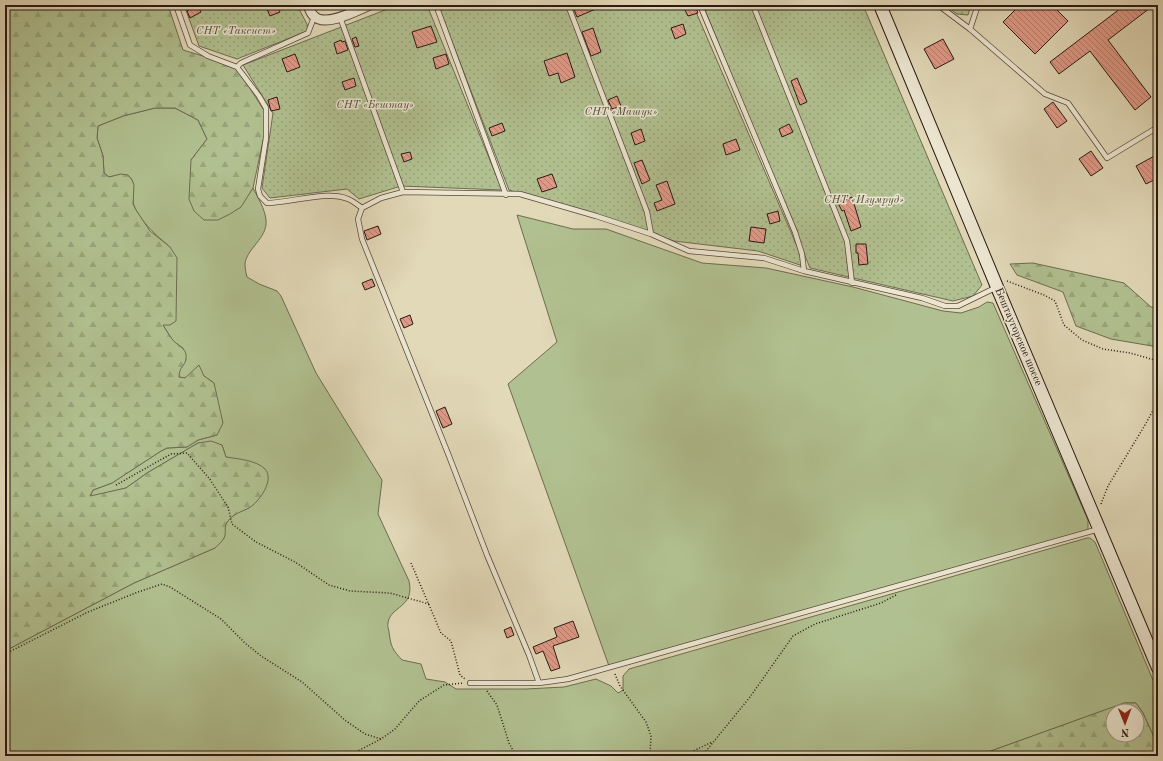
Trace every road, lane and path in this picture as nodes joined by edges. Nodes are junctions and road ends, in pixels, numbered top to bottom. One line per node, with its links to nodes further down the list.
1 (176, 5): 16 (lane)
2 (308, 5): 13 (street)
3 (332, 5): 4 (lane)
4 (340, 5)
5 (370, 5): 14 (street)
6 (436, 5): 19 (lane)
7 (568, 5): 21 (lane)
8 (700, 5): 22 (lane)
9 (753, 5): 23 (lane)
10 (880, 5): 24 (street, Бештаугорское шоссе)
11 (938, 5): 15 (lane)
12 (978, 5): 15 (lane)
13 (314, 17): 14 (street); 16 (lane)
14 (340, 17): 18 (lane)
15 (970, 28): 17 (lane)
16 (237, 68): 20 (lane)
17 (1158, 127)
18 (403, 192): 19 (lane); 20 (lane)
19 (506, 195): 21 (lane)
20 (362, 208): 36 (lane)
21 (651, 234): 22 (lane)
22 (804, 271): 23 (lane)
23 (852, 283): 24 (lane)
24 (996, 285): 25 (path); 28 (street, Бештаугорское шоссе)
25 (1158, 361)
26 (1158, 401): 28 (path)
27 (116, 485): 31 (path)
28 (1098, 524): 30 (lane); 34 (street, Бештаугорское шоссе)
29 (411, 563): 31 (path)
30 (909, 582): 33 (lane); 39 (path)
31 (429, 604): 35 (path)
32 (5, 654): 38 (path)
33 (611, 666): 36 (lane); 42 (path)
34 (1158, 668)
35 (470, 683): 36 (lane); 38 (path)
36 (538, 683)
37 (486, 689): 41 (path)
38 (381, 738): 40 (path)
39 (714, 742): 43 (path); 44 (path)
40 (348, 756)
41 (516, 756)
42 (650, 756)
43 (683, 756)
44 (702, 756)

